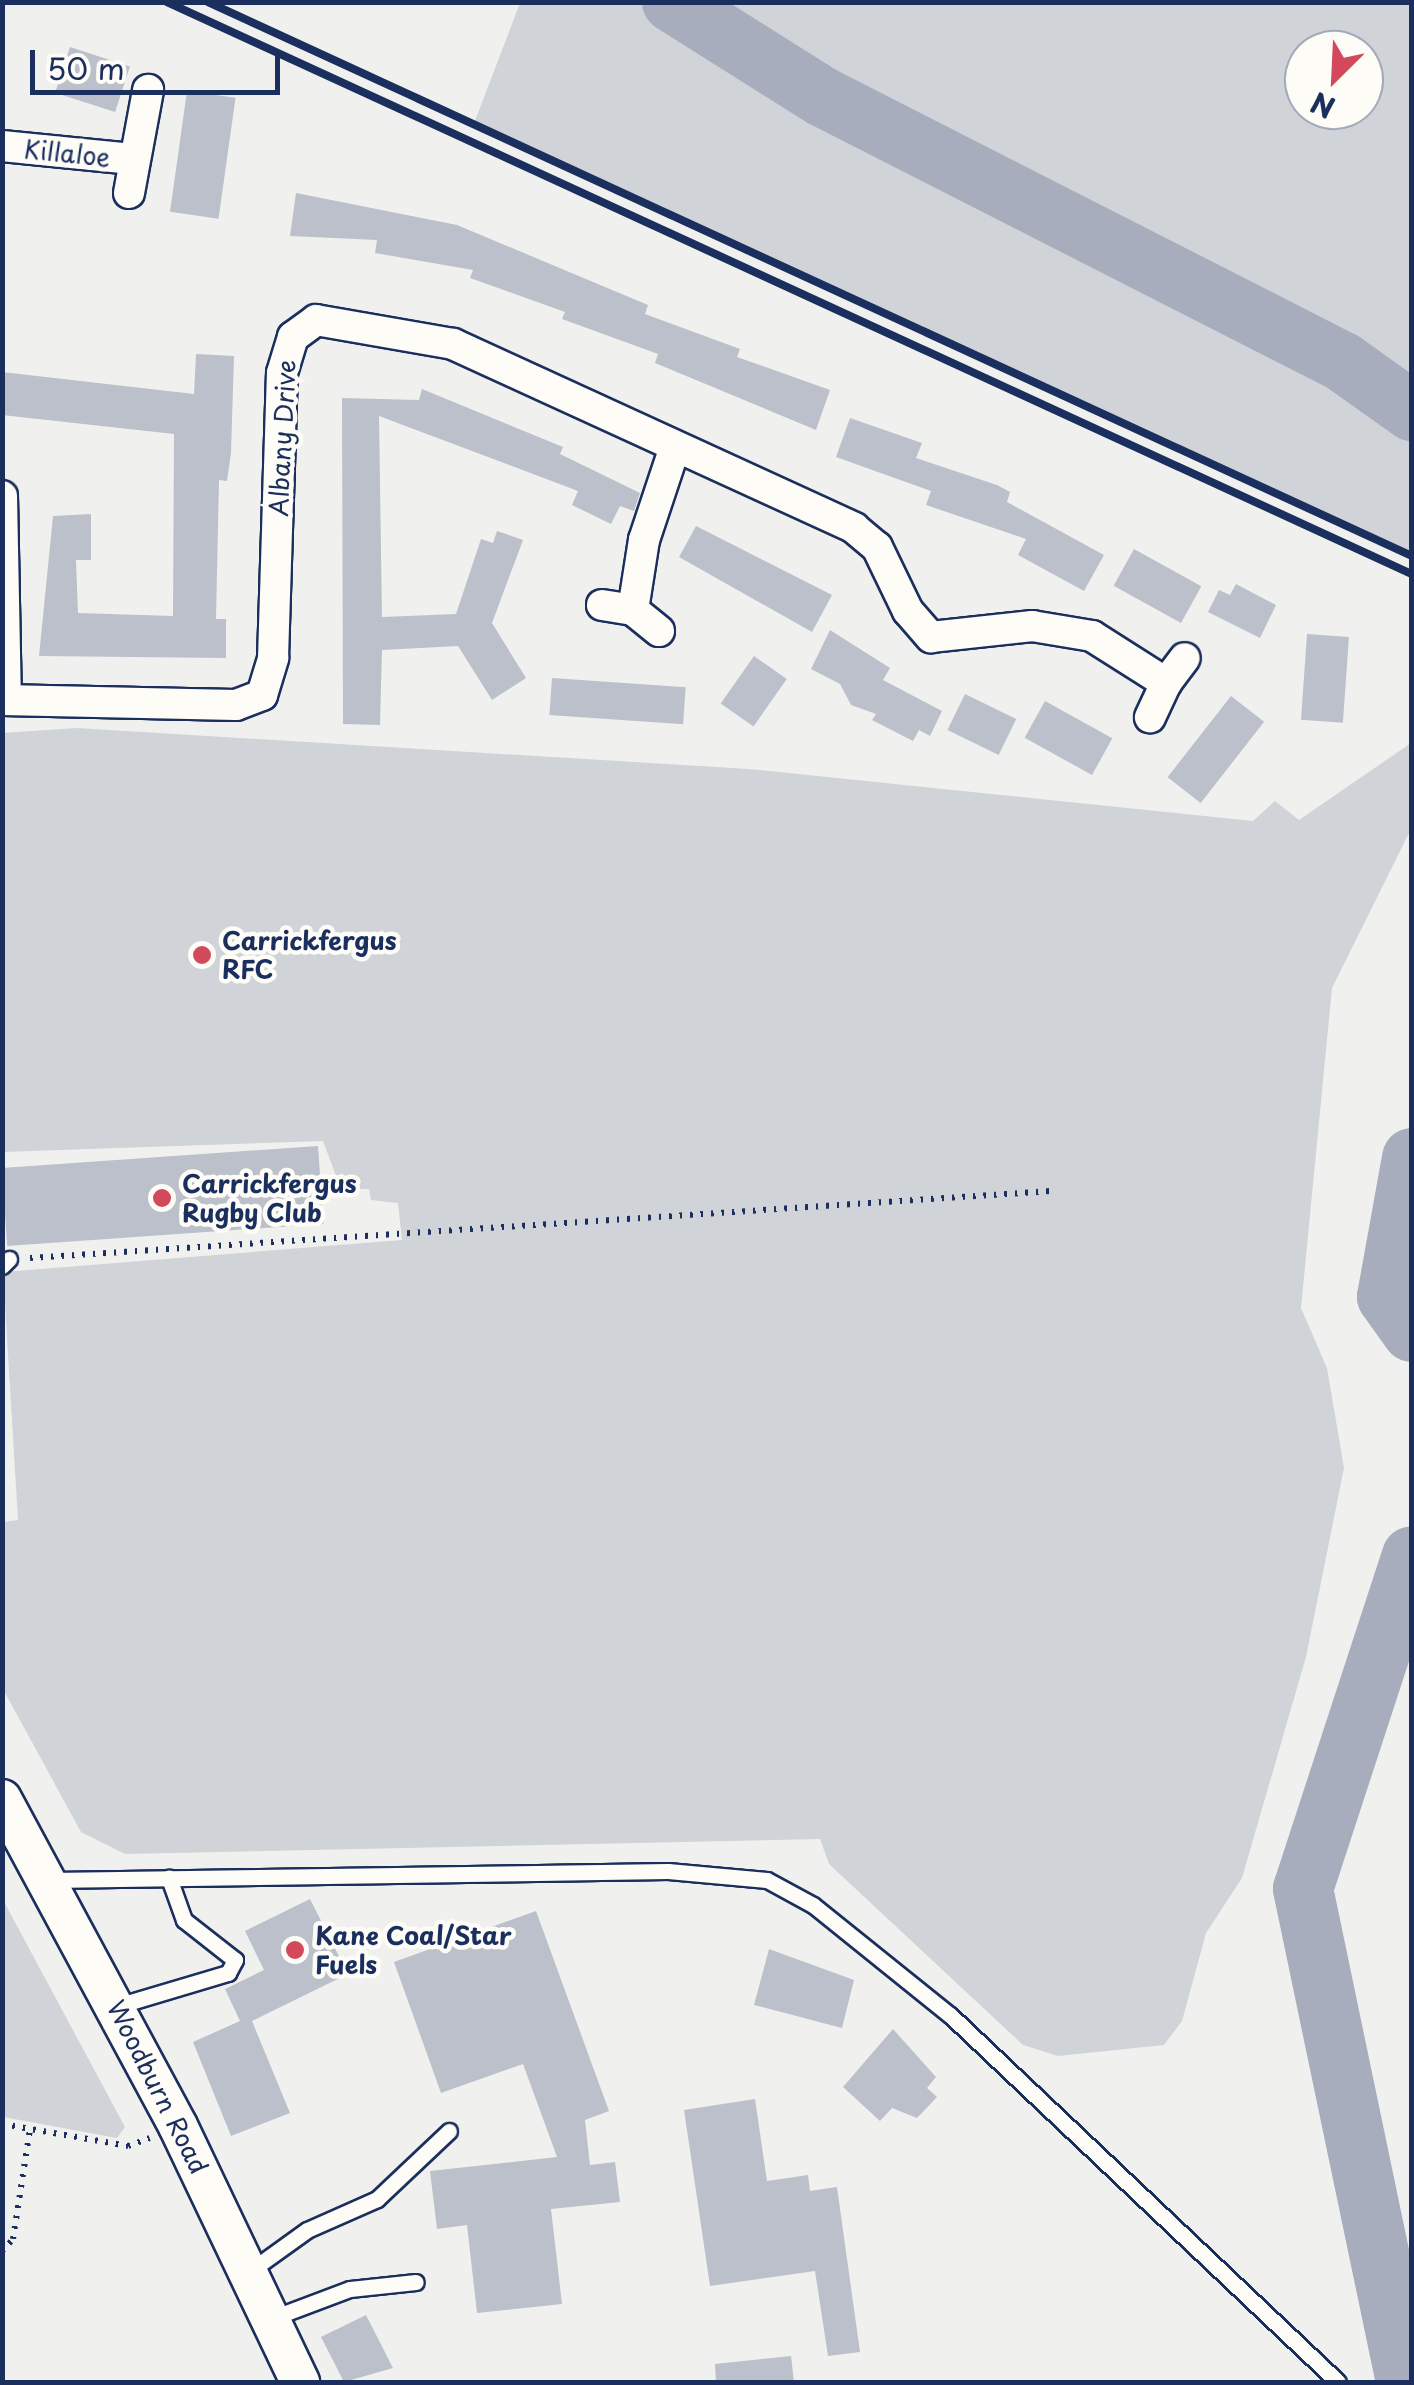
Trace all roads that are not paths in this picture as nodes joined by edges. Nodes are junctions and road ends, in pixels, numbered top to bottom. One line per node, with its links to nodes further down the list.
1 (148, 90): 3 (street, Killaloe)
2 (2, 146): 3 (street, Killaloe)
3 (132, 159): 4 (street, Killaloe)
4 (128, 193)
5 (675, 448): 8 (street); 11 (street, Albany Drive); 12 (street, Albany Drive)
6 (2, 496): 12 (street, Albany Drive)
7 (602, 605): 8 (street)
8 (633, 610): 9 (street)
9 (659, 632)
10 (1185, 658): 11 (street)
11 (1166, 683): 13 (street)
12 (4, 700)
13 (1150, 718)
14 (2, 1799): 16 (street, Woodburn Road)
15 (169, 1878): 16 (lane); 17 (lane); 23 (lane)
16 (48, 1880): 17 (street, Woodburn Road)
17 (117, 2006): 19 (street, Woodburn Road)
18 (449, 2132): 19 (lane)
19 (249, 2272): 21 (street, Woodburn Road)
20 (416, 2282): 21 (lane)
21 (270, 2319): 22 (street, Woodburn Road)
22 (300, 2382)
23 (1338, 2382)

